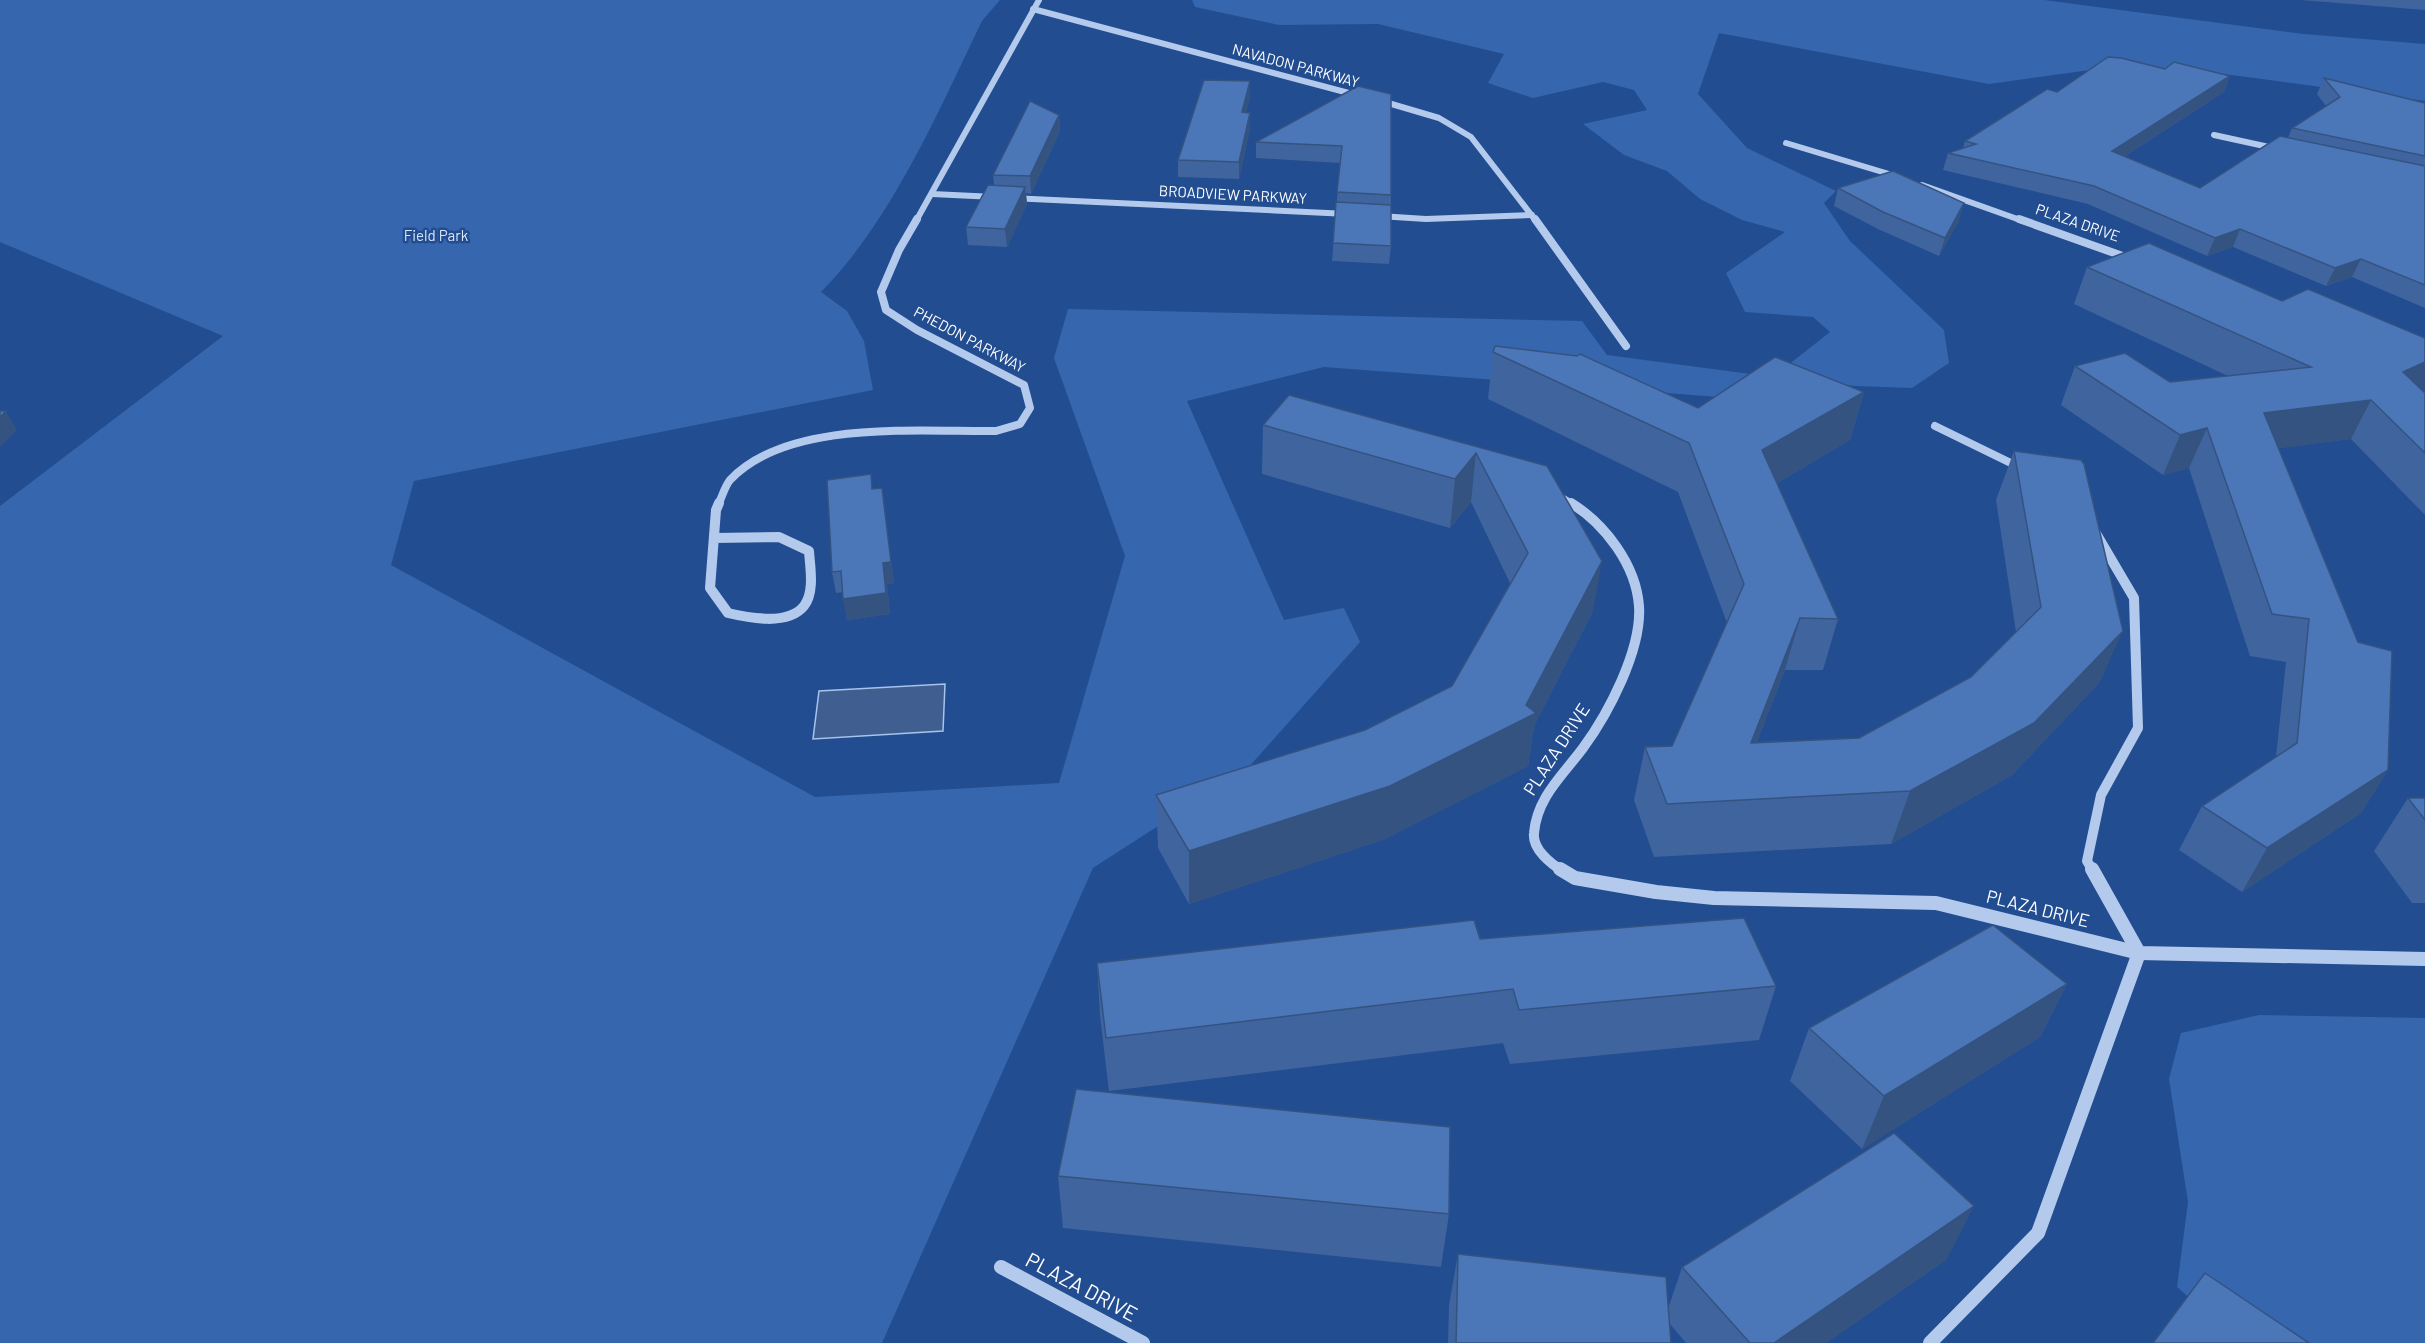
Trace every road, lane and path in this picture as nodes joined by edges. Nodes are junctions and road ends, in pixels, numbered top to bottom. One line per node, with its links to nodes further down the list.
1 (1039, 0): 2 (street, PHEDON PARKWAY)
2 (1033, 9): 6 (street, PHEDON PARKWAY); 9 (street, NAVADON PARKWAY)
3 (2214, 135): 5 (street)
4 (1786, 143): 10 (street, PLAZA DRIVE)
5 (2291, 152)
6 (932, 194): 7 (street, BROADVIEW PARKWAY); 16 (street, PHEDON PARKWAY)
7 (1357, 214)
8 (1369, 215): 9 (street)
9 (1532, 215): 11 (street, NAVADON PARKWAY)
10 (2139, 262)
11 (1626, 346)
12 (1935, 426): 13 (street)
13 (2028, 471)
14 (1546, 488): 17 (street, PLAZA DRIVE)
15 (2084, 520): 17 (street, PLAZA DRIVE)
16 (714, 538): 16 (street, PHEDON PARKWAY)
17 (2139, 952): 18 (street, PLAZA DRIVE); 21 (street)
18 (2425, 959)
19 (1001, 1267): 20 (street, PLAZA DRIVE)
20 (1143, 1343)
21 (1930, 1343)

